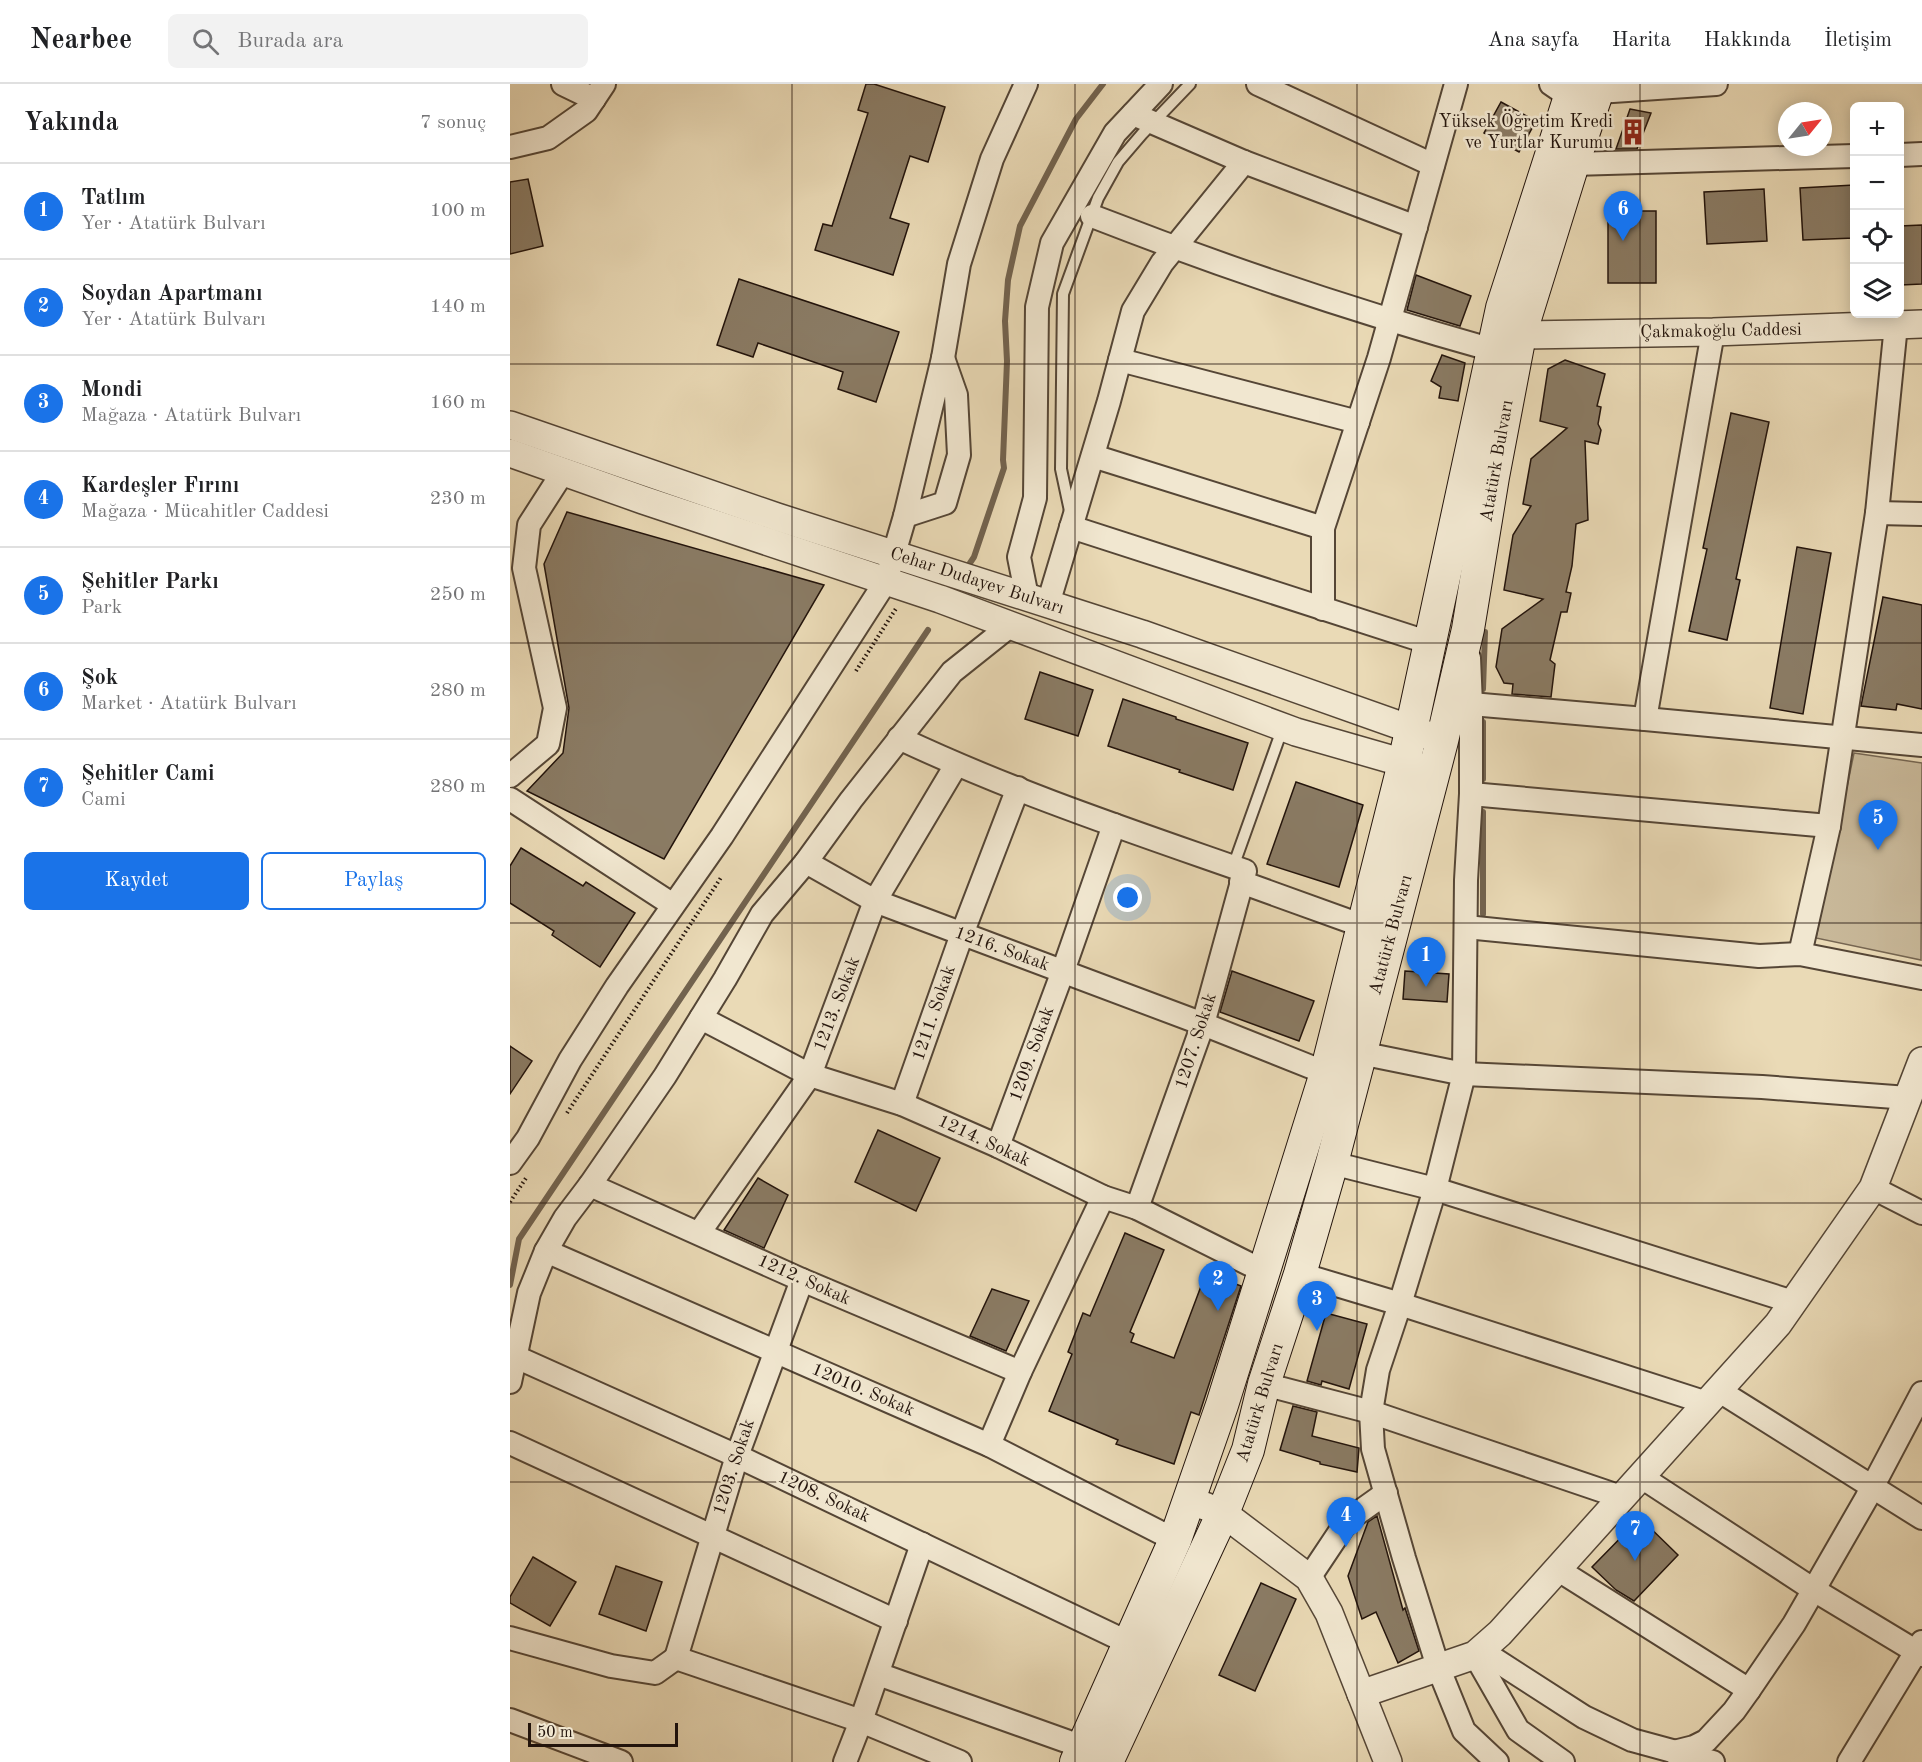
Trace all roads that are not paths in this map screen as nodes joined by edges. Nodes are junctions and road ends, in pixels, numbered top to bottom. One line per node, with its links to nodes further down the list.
1 (564, 84): 10 (street)
2 (1026, 84): 27 (street)
3 (1161, 84): 11 (street)
4 (1190, 84): 11 (lane)
5 (1258, 84): 9 (street)
6 (1456, 84): 18 (street)
7 (1716, 84): 8 (street)
8 (1579, 88): 17 (main road, Atatürk Bulvarı); 26 (main road, Atatürk Bulvarı)
9 (1288, 90): 18 (street)
10 (599, 91): 12 (street)
11 (1143, 118): 16 (street); 19 (lane); 41 (street)
12 (510, 147)
13 (1922, 154): 14 (street)
14 (1904, 155)
15 (1850, 156): 17 (street)
16 (1244, 162): 20 (street); 21 (street)
17 (1573, 164): 25 (main road, Atatürk Bulvarı)
18 (1433, 165): 20 (street)
19 (1092, 216): 21 (street); 37 (lane)
20 (1416, 227): 22 (street)
21 (1174, 248): 22 (street); 28 (street)
22 (1389, 321): 26 (street); 29 (street)
23 (1909, 325): 24 (street, Çakmakoğlu Caddesi); 34 (street)
24 (1713, 332): 25 (street, Çakmakoğlu Caddesi); 47 (street)
25 (1520, 334): 44 (main road, Atatürk Bulvarı)
26 (1493, 350): 45 (main road, Atatürk Bulvarı)
27 (943, 358): 36 (street); 36 (street)
28 (1120, 360): 29 (street); 31 (street)
29 (1358, 422): 38 (street)
30 (510, 425): 39 (street, Cehar Dudayev Bulvarı)
31 (1093, 456): 37 (street); 38 (street)
32 (514, 460): 33 (street, Cehar Dudayev Bulvarı)
33 (563, 472): 40 (street, Cehar Dudayev Bulvarı); 56 (street)
34 (1877, 513): 35 (street); 50 (street)
35 (1922, 514)
36 (906, 516): 39 (street)
37 (1072, 525): 41 (street); 42 (street)
38 (1323, 528): 42 (street)
39 (895, 555): 40 (street); 41 (street, Cehar Dudayev Bulvarı)
40 (886, 581): 43 (street, Cehar Dudayev Bulvarı); 65 (street)
41 (1037, 601): 49 (street, Cehar Dudayev Bulvarı)
42 (1323, 609): 45 (street)
43 (1011, 625): 48 (street, Cehar Dudayev Bulvarı); 51 (street)
44 (1467, 629): 46 (street); 52 (main road, Atatürk Bulvarı)
45 (1430, 643): 49 (main road, Atatürk Bulvarı)
46 (1471, 704): 47 (street); 58 (street)
47 (1645, 718): 50 (street)
48 (1282, 727): 55 (street, Cehar Dudayev Bulvarı); 63 (lane)
49 (1411, 728): 52 (street, Cehar Dudayev Bulvarı); 55 (main road, Atatürk Bulvarı)
50 (1843, 736): 53 (street); 61 (street)
51 (899, 738): 54 (street); 62 (street)
52 (1442, 741): 55 (main road, Atatürk Bulvarı)
53 (1922, 745)
54 (956, 765): 57 (street); 64 (street, 1213. Sokak)
55 (1418, 768): 66 (main road, Atatürk Bulvarı); 74 (main road, Atatürk Bulvarı)
56 (510, 776)
57 (1018, 788): 60 (street); 68 (street, 1211. Sokak)
58 (1471, 794): 61 (street); 67 (street)
59 (510, 799): 65 (street)
60 (1114, 825): 63 (street); 70 (street, 1209. Sokak)
61 (1829, 826): 69 (street)
62 (806, 862): 64 (street, 1216. Sokak); 72 (street)
63 (1240, 874): 66 (street); 73 (street, 1207. Sokak)
64 (875, 901): 68 (street, 1216. Sokak); 78 (street, 1213. Sokak)
65 (673, 905): 81 (street)
66 (1363, 926): 76 (main road, Atatürk Bulvarı)
67 (1466, 927): 69 (street); 77 (street)
68 (962, 934): 70 (street, 1216. Sokak); 80 (street, 1211. Sokak)
69 (1800, 954): 71 (street)
70 (1062, 971): 73 (street, 1216. Sokak); 82 (street, 1209. Sokak)
71 (1922, 978)
72 (701, 1018): 78 (street, 1214. Sokak); 85 (street)
73 (1203, 1024): 76 (street, 1216. Sokak); 89 (street, 1207. Sokak)
74 (1360, 1053): 77 (street); 83 (main road, Atatürk Bulvarı)
75 (1922, 1061): 79 (street)
76 (1326, 1073): 93 (main road, Atatürk Bulvarı)
77 (1464, 1074): 79 (street); 87 (street)
78 (810, 1075): 80 (street, 1214. Sokak); 91 (street, 1213. Sokak)
79 (1908, 1098): 86 (street)
80 (902, 1104): 82 (street, 1214. Sokak)
81 (519, 1133): 84 (street)
82 (998, 1146): 88 (street, 1214. Sokak)
83 (1332, 1163): 87 (street); 94 (main road, Atatürk Bulvarı)
84 (519, 1168)
85 (590, 1185): 91 (street, 1212. Sokak); 92 (street)
86 (1873, 1188): 90 (street); 96 (street)
87 (1435, 1189): 96 (street); 97 (street)
88 (1103, 1197): 89 (street, 1214. Sokak); 100 (street)
89 (1137, 1208): 93 (street, 1214. Sokak)
90 (1922, 1213)
91 (699, 1233): 95 (street, 1212. Sokak)
92 (546, 1251): 98 (street, 12010. Sokak); 99 (street)
93 (1263, 1271): 113 (main road, Atatürk Bulvarı)
94 (1300, 1274): 97 (street); 102 (main road, Atatürk Bulvarı)
95 (802, 1280): 98 (street, 1203. Sokak); 100 (street, 1212. Sokak)
96 (1793, 1302): 104 (street)
97 (1400, 1304): 104 (street); 105 (street)
98 (774, 1352): 107 (street, 12010. Sokak); 108 (street, 1203. Sokak)
99 (516, 1357): 101 (street); 108 (street, 1208. Sokak)
100 (1020, 1372): 107 (street)
101 (510, 1382)
102 (1264, 1384): 105 (street); 114 (main road, Atatürk Bulvarı)
103 (1922, 1393): 110 (street)
104 (1712, 1397): 109 (street); 110 (street)
105 (1371, 1412): 111 (street); 112 (street)
106 (510, 1443): 116 (street)
107 (989, 1445): 117 (street, 12010. Sokak)
108 (736, 1456): 116 (street, 1203. Sokak); 118 (street, 1208. Sokak)
109 (1640, 1476): 112 (street); 121 (street)
110 (1873, 1486): 115 (street); 121 (street)
111 (1386, 1493): 120 (street); 128 (street)
112 (1621, 1497): 119 (street)
113 (1190, 1500): 114 (street); 117 (main road, Atatürk Bulvarı)
114 (1223, 1513): 120 (street); 135 (main road, Atatürk Bulvarı)
115 (1922, 1518)
116 (712, 1536): 122 (street); 127 (street, 1203. Sokak)
117 (1176, 1540): 124 (main road, Atatürk Bulvarı)
118 (922, 1544): 122 (street); 124 (street, 1208. Sokak)
119 (1557, 1569): 126 (street); 130 (street)
120 (1309, 1578): 131 (street)
121 (1814, 1590): 125 (street); 130 (street)
122 (896, 1620): 129 (street)
123 (510, 1638): 127 (street)
124 (1129, 1643): 135 (main road, Atatürk Bulvarı)
125 (1920, 1650): 143 (street)
126 (1478, 1652): 128 (street); 134 (street); 141 (street)
127 (676, 1658): 133 (street)
128 (1438, 1667): 131 (street); 140 (street)
129 (878, 1674): 133 (street); 135 (street)
130 (1749, 1690): 134 (street)
131 (1361, 1694): 139 (street)
132 (510, 1720): 136 (street)
133 (861, 1721): 137 (street); 138 (street)
134 (1674, 1752): 142 (street)
135 (1089, 1757)
136 (621, 1762)
137 (845, 1762)
138 (960, 1762)
139 (1388, 1762)
140 (1497, 1762)
141 (1563, 1762)
142 (1713, 1762)
143 (1849, 1762)

